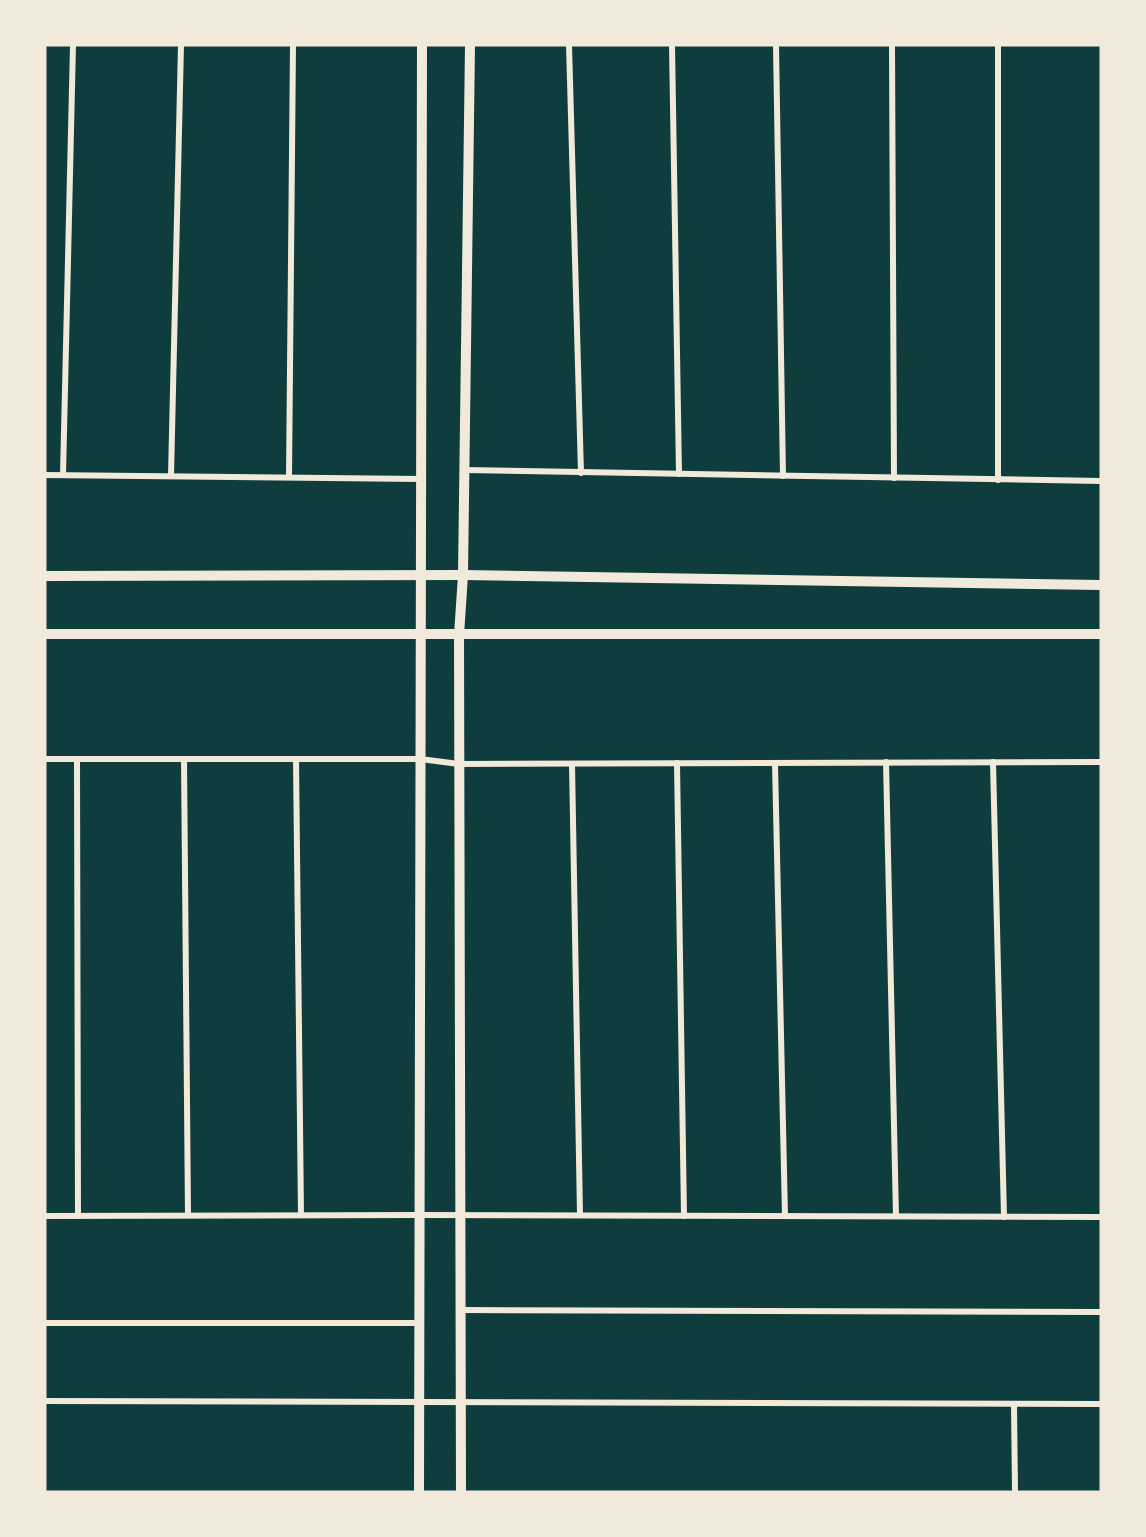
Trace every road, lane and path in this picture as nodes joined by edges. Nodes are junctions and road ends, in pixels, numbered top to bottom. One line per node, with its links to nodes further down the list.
1 (73, 45): 15 (street)
2 (181, 45): 16 (street)
3 (293, 45): 18 (street)
4 (422, 45): 20 (street)
5 (470, 45): 11 (street)
6 (569, 45): 12 (street)
7 (672, 45): 13 (street)
8 (776, 45): 17 (street)
9 (892, 45): 19 (street)
10 (998, 45): 21 (street)
11 (464, 471): 12 (street); 24 (street)
12 (581, 472): 13 (street)
13 (680, 474): 17 (street)
14 (45, 475): 15 (street)
15 (63, 476): 16 (street)
16 (171, 476): 18 (street)
17 (783, 476): 19 (street)
18 (289, 477): 20 (street)
19 (894, 478): 21 (street)
20 (421, 479): 23 (street)
21 (998, 480): 22 (street)
22 (1101, 481)
23 (421, 575): 24 (street); 25 (street); 30 (street)
24 (463, 575): 26 (street); 29 (street)
25 (45, 576)
26 (1101, 585)
27 (45, 634): 30 (street)
28 (1101, 634): 29 (street)
29 (459, 635): 30 (street); 41 (street)
30 (421, 636): 35 (street)
31 (45, 759): 32 (street)
32 (76, 759): 33 (street); 49 (street)
33 (184, 759): 34 (street); 43 (street)
34 (296, 759): 35 (street); 44 (street)
35 (420, 759): 41 (street); 45 (street)
36 (886, 762): 37 (street); 40 (street); 52 (street)
37 (993, 762): 38 (street); 53 (street)
38 (1101, 762)
39 (677, 763): 40 (street); 42 (street); 50 (street)
40 (775, 763): 51 (street)
41 (459, 764): 42 (street); 46 (street)
42 (572, 764): 47 (street)
43 (188, 1215): 44 (street); 49 (street)
44 (301, 1215): 45 (street)
45 (420, 1215): 46 (street); 58 (street)
46 (461, 1215): 47 (street); 55 (street)
47 (580, 1215): 50 (street)
48 (45, 1216): 49 (street)
49 (78, 1216)
50 (684, 1216): 51 (street)
51 (785, 1216): 52 (street)
52 (896, 1216): 53 (street)
53 (1004, 1217): 54 (street)
54 (1101, 1217)
55 (461, 1310): 56 (street); 61 (street)
56 (1101, 1312)
57 (45, 1323): 58 (street)
58 (419, 1323): 60 (street)
59 (45, 1401): 60 (street)
60 (419, 1402): 61 (street); 64 (street)
61 (461, 1402): 62 (street); 65 (street)
62 (1014, 1404): 63 (street); 66 (street)
63 (1101, 1404)
64 (419, 1492)
65 (461, 1492)
66 (1015, 1492)

